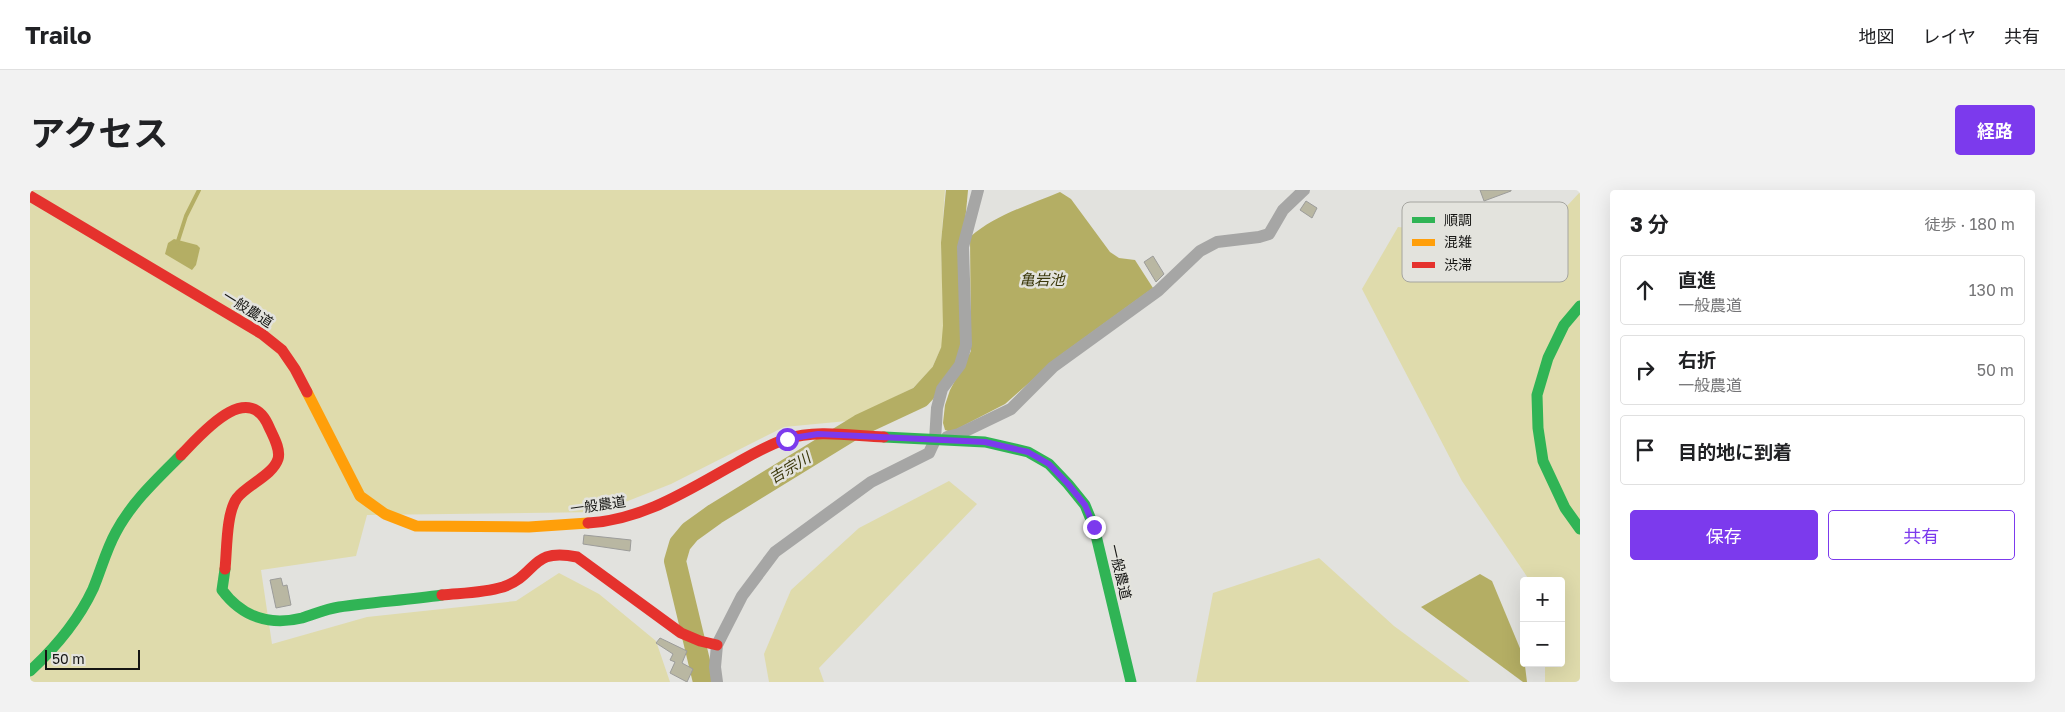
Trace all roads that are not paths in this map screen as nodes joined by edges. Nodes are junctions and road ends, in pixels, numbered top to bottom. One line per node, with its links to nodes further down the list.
1 (978, 190): 5 (street)
2 (1304, 190): 5 (street)
3 (30, 196): 5 (street, 一般農道)
4 (1580, 306): 6 (street)
5 (935, 440): 7 (street); 10 (street, 一般農道)
6 (1580, 529)
7 (717, 645): 8 (street); 9 (street)
8 (30, 671)
9 (717, 682)
10 (1131, 682)

